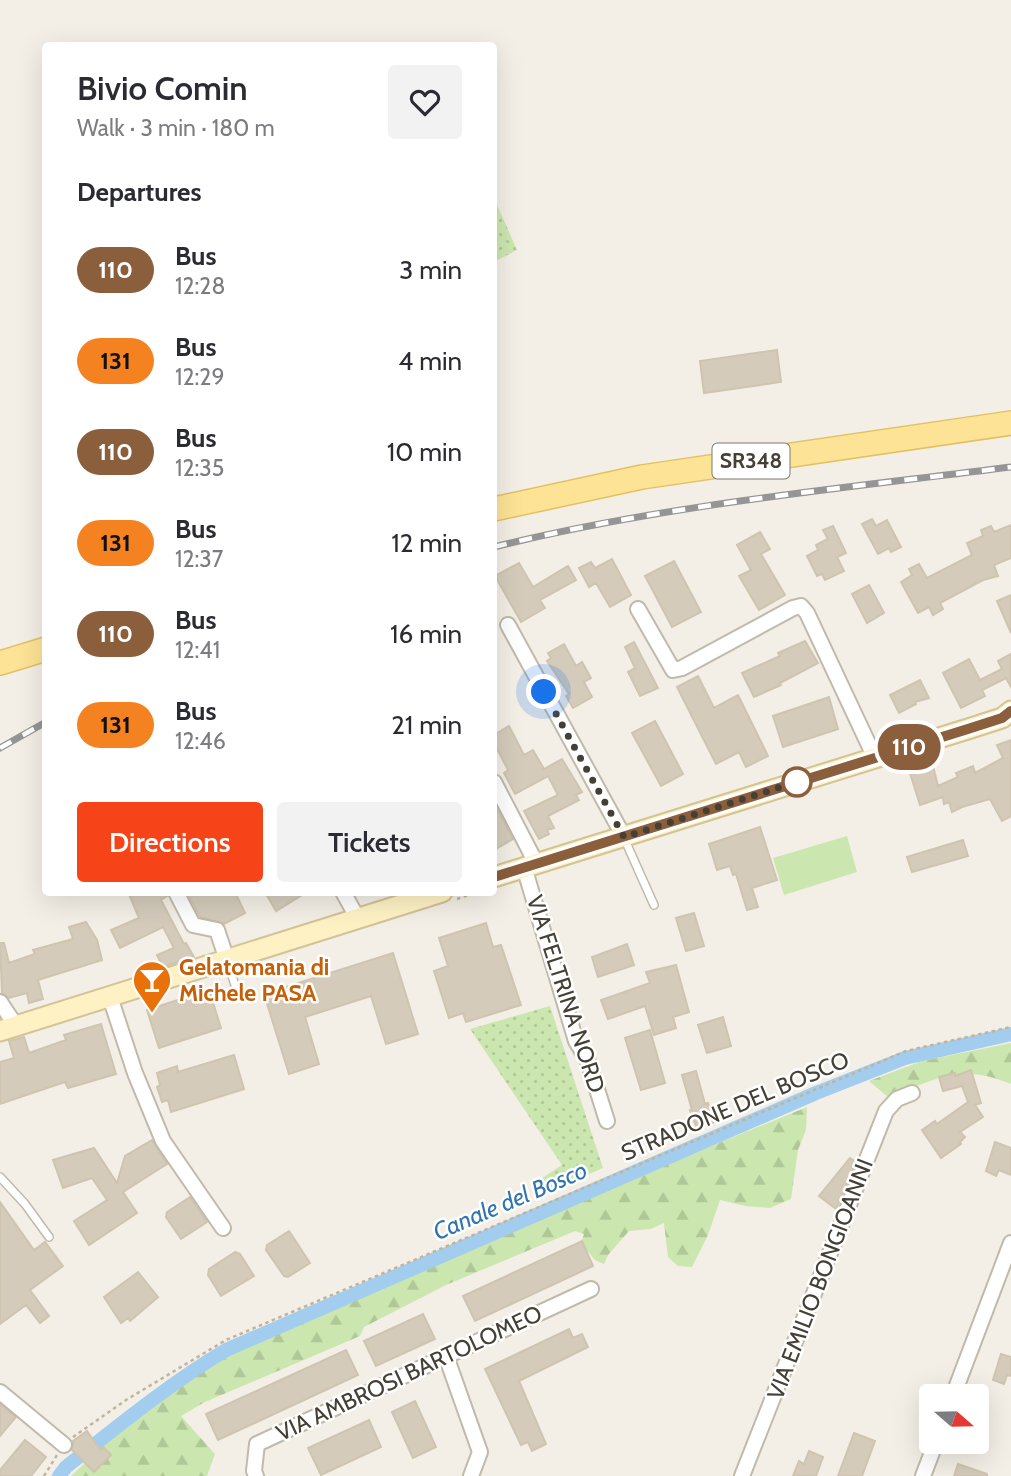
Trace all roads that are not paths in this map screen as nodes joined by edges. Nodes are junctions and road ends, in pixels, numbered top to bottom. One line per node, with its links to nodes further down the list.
1 (1011, 423): 2 (main road, SR348)
2 (497, 508)
3 (638, 609): 8 (street)
4 (508, 625): 10 (street)
5 (42, 650): 6 (main road)
6 (0, 663)
7 (1008, 716): 8 (main road, VIA FELTRINA NORD)
8 (875, 758): 10 (main road, VIA FELTRINA NORD)
9 (497, 789): 11 (street)
10 (624, 837): 11 (main road, VIA FELTRINA NORD); 16 (lane)
11 (530, 865): 12 (main road, VIA FELTRINA NORD); 24 (street, VIA FELTRINA NORD)
12 (497, 876)
13 (178, 896): 18 (street)
14 (344, 896): 17 (street)
15 (430, 896): 17 (main road)
16 (654, 905)
17 (358, 919): 18 (main road)
18 (227, 960): 19 (lane); 20 (main road)
19 (236, 988)
20 (110, 997): 22 (main road); 26 (street)
21 (0, 1002): 22 (street)
22 (8, 1029)
23 (912, 1094): 37 (street, VIA EMILIO BONGIOANNI)
24 (607, 1121)
25 (0, 1177): 27 (lane)
26 (223, 1228)
27 (49, 1237)
28 (1011, 1243): 31 (street)
29 (591, 1289): 30 (street, VIA AMBROSI BARTOLOMEO)
30 (446, 1356): 35 (street, VIA AMBROSI BARTOLOMEO); 36 (street)
31 (958, 1384)
32 (0, 1392): 33 (street)
33 (64, 1445)
34 (931, 1454): 38 (street)
35 (256, 1476)
36 (471, 1476)
37 (742, 1476)
38 (923, 1476)

